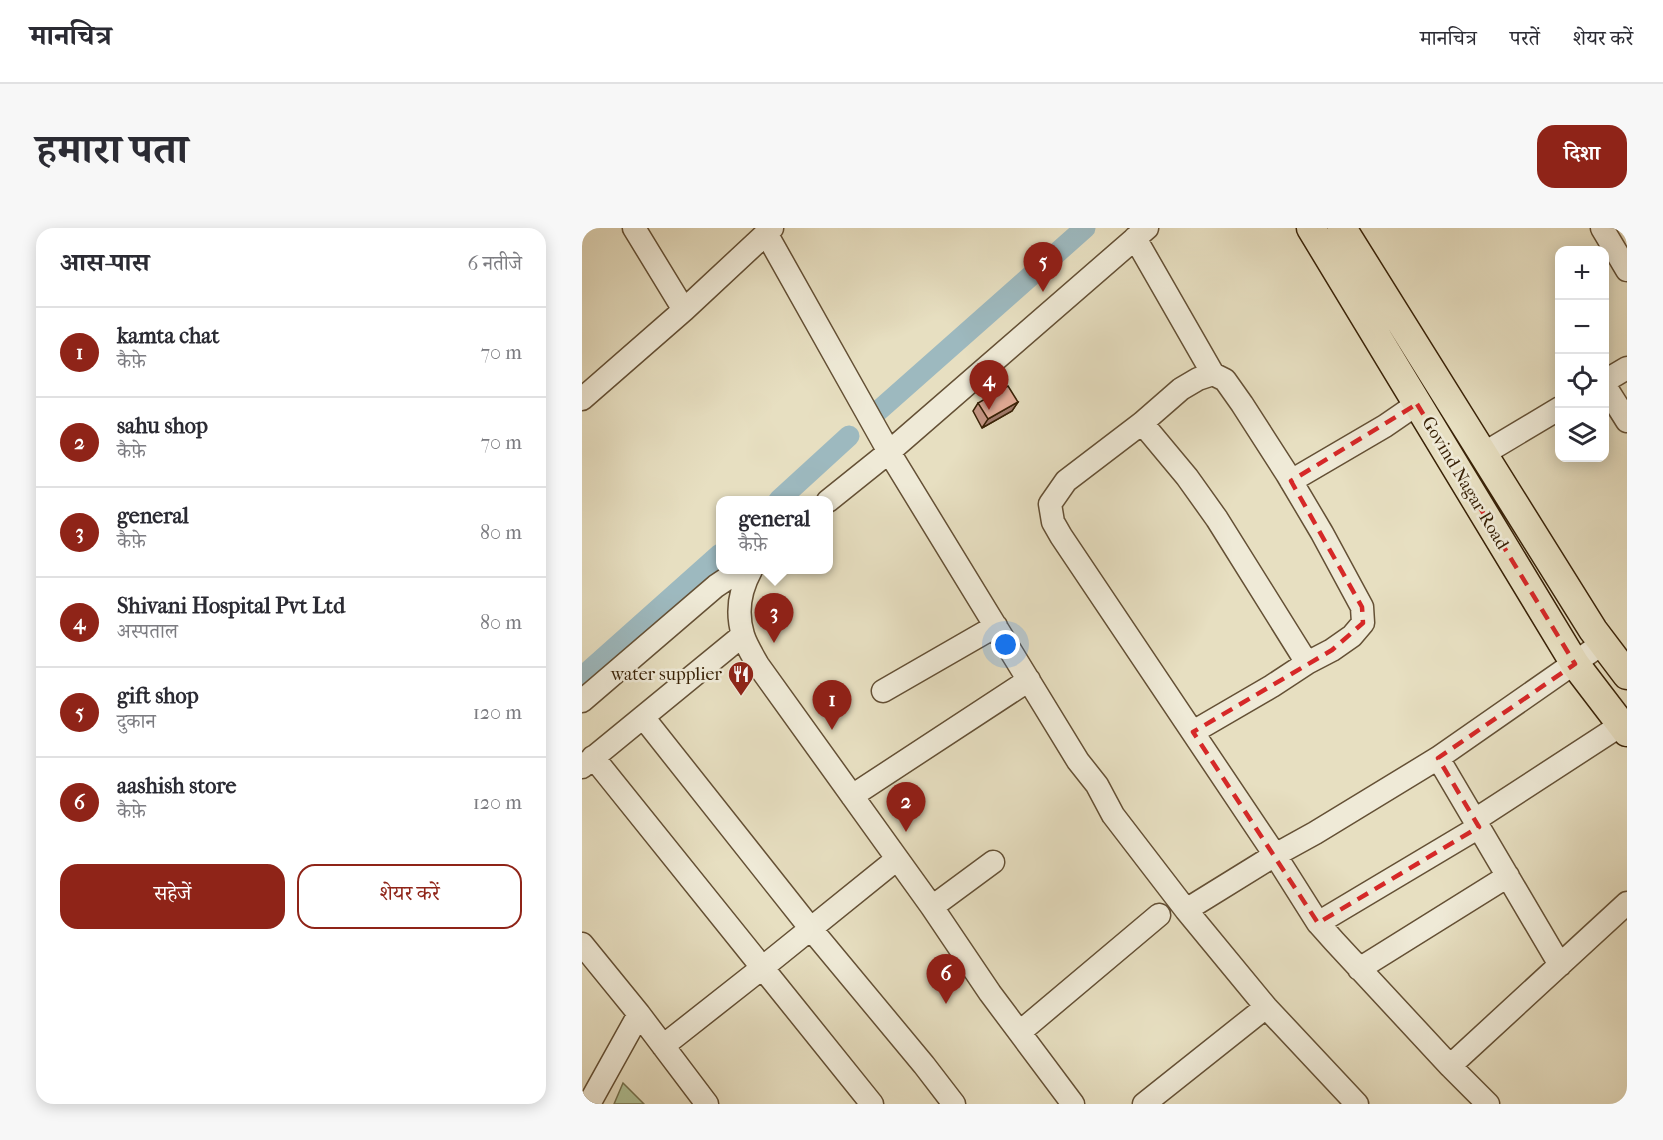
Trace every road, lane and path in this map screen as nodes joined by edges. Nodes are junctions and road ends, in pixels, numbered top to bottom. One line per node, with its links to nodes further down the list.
1 (634, 228): 8 (street)
2 (1311, 228): 14 (main road, Govind Nagar Road)
3 (1342, 228): 19 (main road, Govind Nagar Road)
4 (1602, 228): 7 (street)
5 (769, 230): 8 (street); 18 (street)
6 (1141, 233): 10 (street); 18 (street)
7 (1627, 270)
8 (684, 310): 13 (street)
9 (1627, 368): 11 (street)
10 (1214, 374): 17 (street); 20 (street)
11 (1609, 379)
12 (1609, 392): 16 (street)
13 (582, 398)
14 (1417, 405): 20 (street); 28 (main road, Govind Nagar Road)
15 (1555, 411): 19 (street)
16 (1627, 421)
17 (1142, 423): 27 (street); 35 (street)
18 (889, 452): 21 (street); 24 (street)
19 (1483, 454): 26 (main road, Govind Nagar Road)
20 (1291, 481): 27 (street)
21 (833, 497)
22 (734, 574): 32 (street)
23 (749, 574): 25 (street)
24 (996, 626): 30 (street); 31 (street)
25 (743, 635): 33 (street); 38 (street)
26 (1603, 643): 28 (street); 29 (main road, Govind Nagar Road)
27 (1307, 663): 35 (street)
28 (1575, 664): 34 (main road, Govind Nagar Road); 36 (street)
29 (1627, 675)
30 (1029, 680): 38 (street); 46 (street)
31 (883, 691)
32 (582, 701)
33 (643, 717): 37 (street); 49 (street)
34 (1624, 729): 39 (street)
35 (1193, 732): 40 (street)
36 (1438, 758): 39 (street); 40 (street)
37 (588, 762): 52 (street)
38 (852, 796): 41 (street)
39 (1477, 824): 43 (street); 48 (street)
40 (1275, 855): 46 (street); 48 (street)
41 (897, 859): 45 (street); 49 (street)
42 (993, 862): 45 (street)
43 (1508, 876): 51 (street); 53 (street)
44 (1627, 903): 51 (street)
45 (932, 907): 56 (street)
46 (1186, 910): 54 (street)
47 (1159, 915): 56 (street)
48 (1318, 922): 53 (street)
49 (811, 929): 52 (street); 62 (street)
50 (582, 944): 55 (street)
51 (1560, 965): 58 (street)
52 (762, 968): 57 (street); 61 (street)
53 (1359, 969): 58 (street)
54 (1266, 1007): 64 (street); 65 (street)
55 (639, 1014): 57 (street); 59 (street)
56 (1020, 1032): 63 (street)
57 (663, 1046): 60 (street)
58 (1450, 1066): 66 (street)
59 (589, 1104)
60 (707, 1104)
61 (872, 1104)
62 (954, 1104)
63 (1073, 1104)
64 (1144, 1104)
65 (1357, 1104)
66 (1488, 1104)

